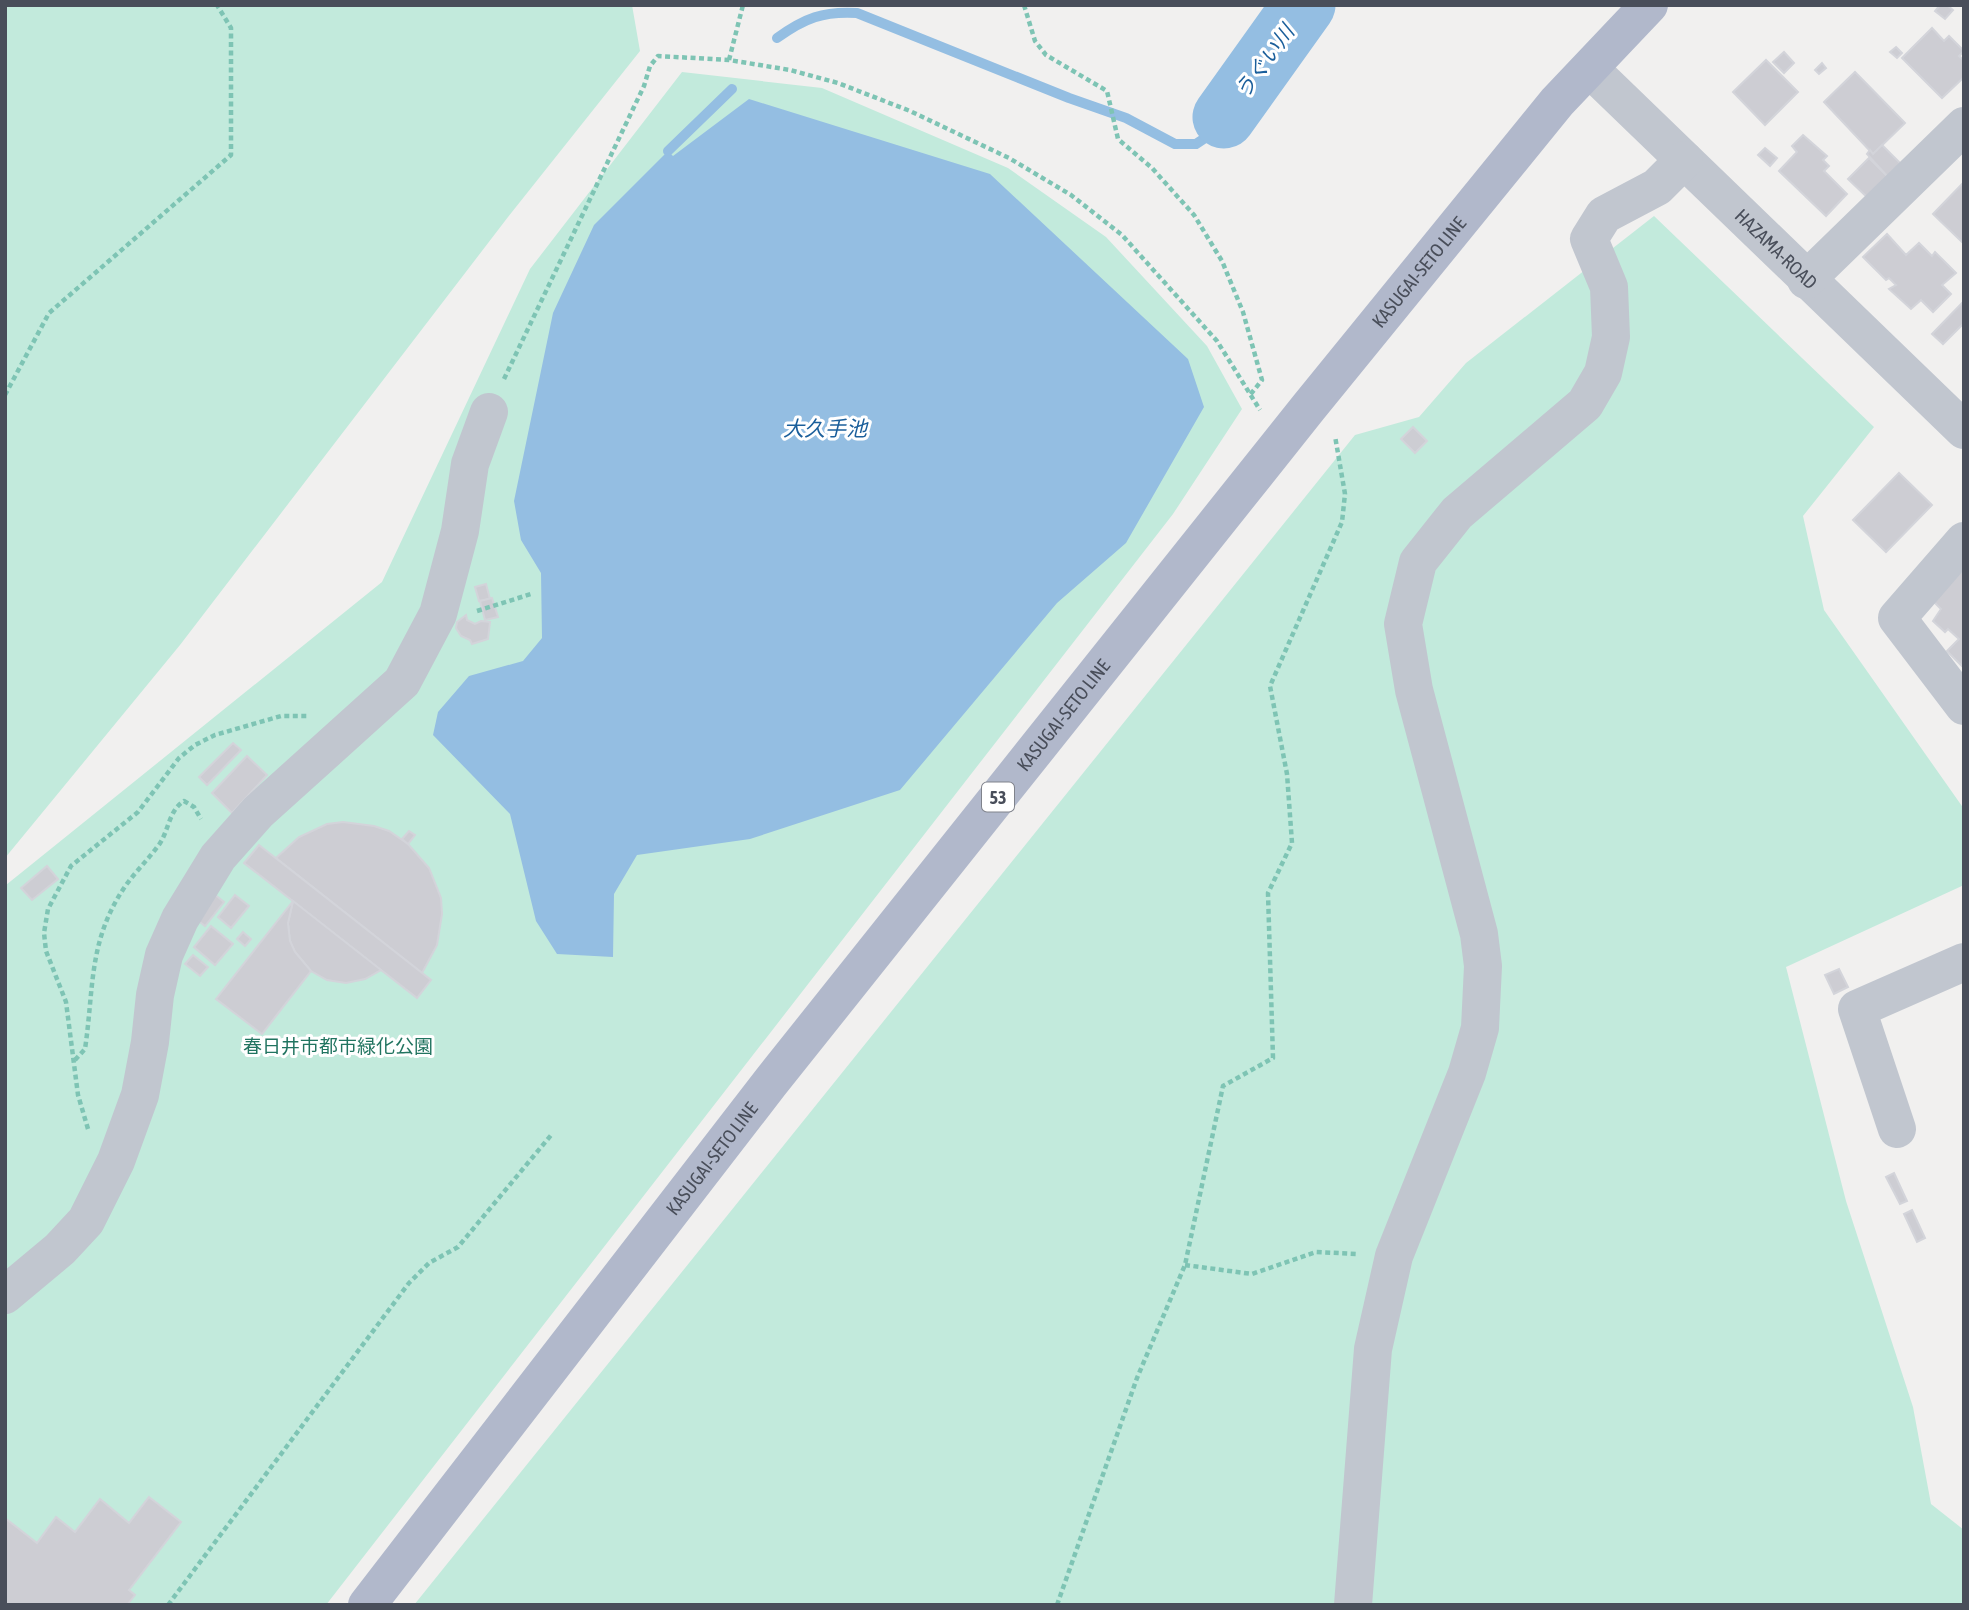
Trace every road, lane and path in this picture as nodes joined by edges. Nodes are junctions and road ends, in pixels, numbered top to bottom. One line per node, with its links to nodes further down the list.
1 (217, 5): 10 (path)
2 (743, 5): 5 (path)
3 (1024, 5): 11 (path)
4 (1649, 5): 6 (main road, KASUGAI-SETO LINE / 53)
5 (729, 60): 11 (path); 14 (path)
6 (1590, 69): 8 (street, HAZAMA-ROAD); 12 (main road, KASUGAI-SETO LINE / 53)
7 (1964, 126): 9 (street)
8 (1684, 160): 9 (street, HAZAMA-ROAD); 27 (street)
9 (1806, 280): 15 (street, HAZAMA-ROAD)
10 (5, 395)
11 (1250, 395): 13 (path)
12 (1308, 408): 28 (path); 31 (main road, KASUGAI-SETO LINE / 53)
13 (1260, 410)
14 (489, 412): 18 (street)
15 (1964, 430)
16 (1964, 541): 19 (street)
17 (531, 594): 18 (path)
18 (438, 614): 20 (street)
19 (1964, 706)
20 (343, 736): 21 (street); 23 (path)
21 (224, 850): 23 (path); 26 (street)
22 (1964, 962): 24 (street)
23 (74, 1061): 26 (path)
24 (1897, 1129)
25 (552, 1134): 30 (path)
26 (116, 1161): 29 (street)
27 (1394, 1256): 28 (path); 33 (street)
28 (1185, 1265): 32 (path)
29 (5, 1295)
30 (168, 1605)
31 (367, 1605)
32 (1057, 1605)
33 (1353, 1605)

